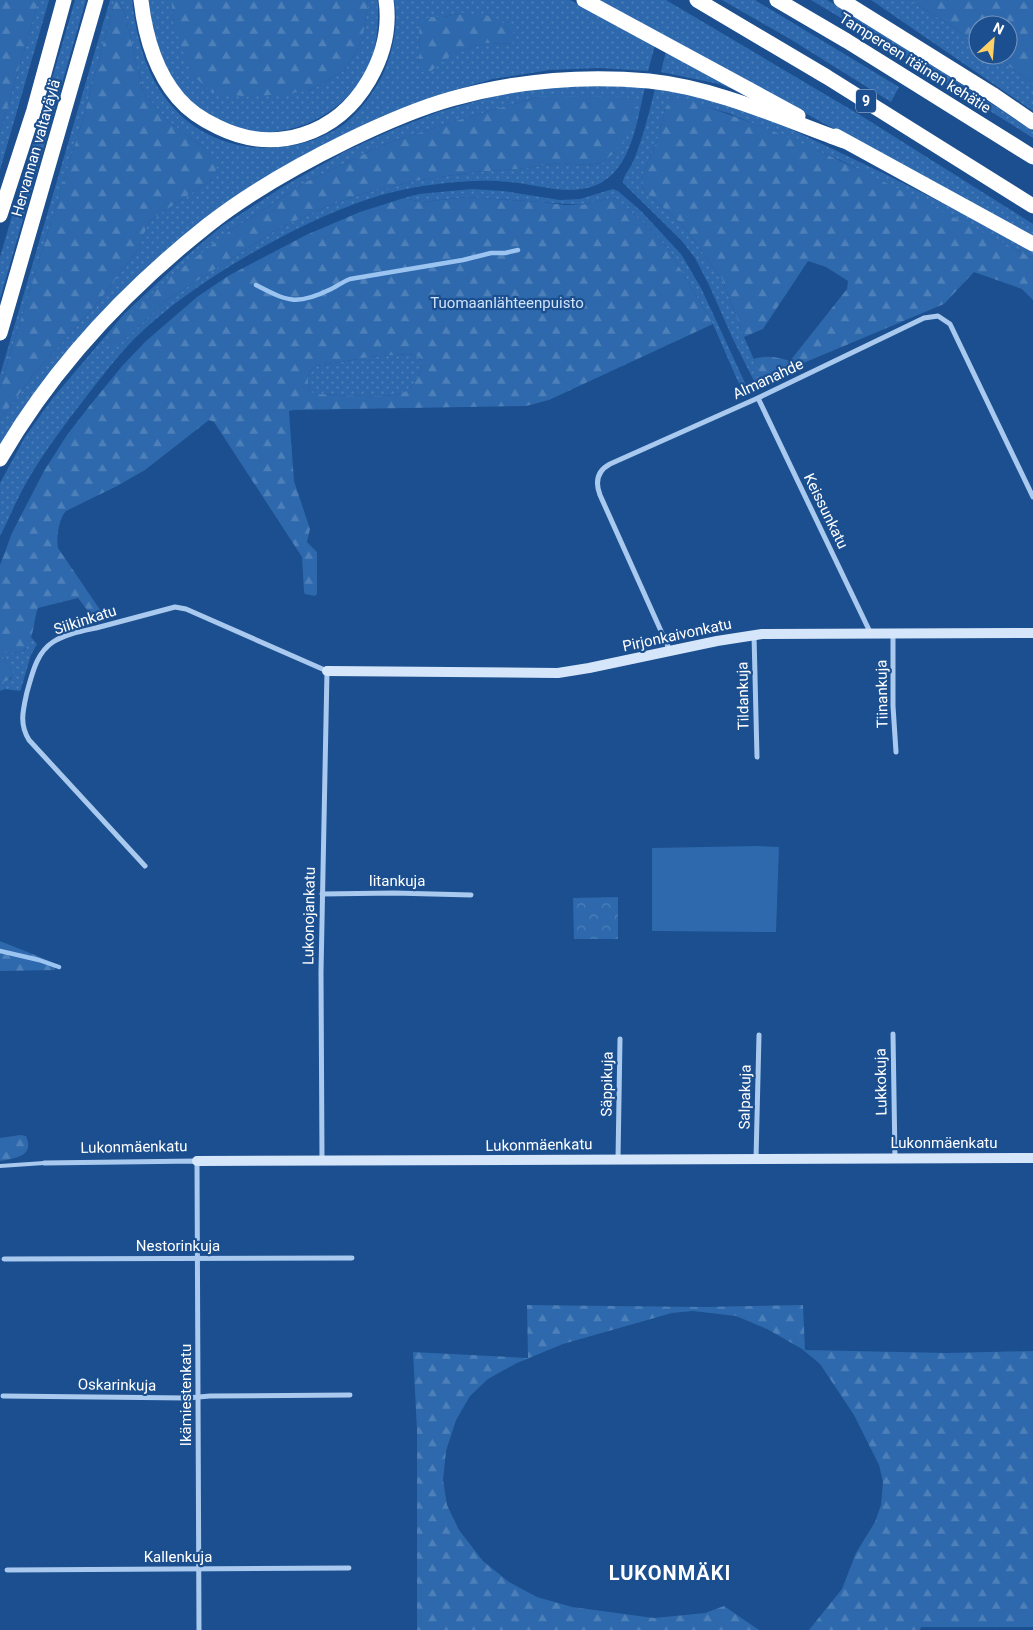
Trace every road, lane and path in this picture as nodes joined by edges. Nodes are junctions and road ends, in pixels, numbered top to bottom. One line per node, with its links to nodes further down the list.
1 (64, 0): 13 (highway, Hervannan valtaväylä)
2 (96, 0): 15 (highway, Hervannan valtaväylä)
3 (141, 0): 4 (highway)
4 (386, 0)
5 (584, 0): 10 (highway)
6 (697, 0): 12 (highway, 9)
7 (777, 0): 11 (highway, Tampereen itäinen kehätie)
8 (841, 0): 9 (highway)
9 (1033, 122)
10 (844, 141): 14 (highway); 17 (highway)
11 (1033, 157)
12 (1033, 206)
13 (0, 215)
14 (1033, 244)
15 (0, 333)
16 (758, 398): 18 (street, Almanahde); 21 (street, Keissunkatu); 23 (street, Almanahde)
17 (0, 459)
18 (1033, 497)
19 (1033, 633): 22 (street, Pirjonkaivonkatu)
20 (754, 635): 21 (street, Pirjonkaivonkatu); 23 (street, Pirjonkaivonkatu); 26 (street, Tildankuja)
21 (871, 635): 22 (street, Pirjonkaivonkatu)
22 (893, 635): 25 (street, Tiinankuja)
23 (670, 652): 24 (street, Pirjonkaivonkatu)
24 (327, 671): 27 (street, Siikinkatu); 28 (street, Lukonojankatu)
25 (896, 752)
26 (757, 757)
27 (145, 866)
28 (322, 894): 29 (street, Iitankuja); 38 (street, Lukonojankatu)
29 (471, 895)
30 (893, 1034): 36 (street, Lukkokuja)
31 (759, 1035): 35 (street, Salpakuja)
32 (620, 1039): 34 (street, Säppikuja)
33 (1033, 1158): 36 (street, Lukonmäenkatu)
34 (618, 1159): 35 (street, Lukonmäenkatu); 38 (street, Lukonmäenkatu)
35 (756, 1159): 36 (street, Lukonmäenkatu)
36 (895, 1159)
37 (197, 1161): 38 (street, Lukonmäenkatu); 39 (street, Lukonmäenkatu); 43 (street, Ikämiestenkatu)
38 (322, 1161)
39 (44, 1163): 40 (lane)
40 (0, 1166)
41 (352, 1258): 43 (street, Nestorinkuja)
42 (4, 1259): 43 (street, Nestorinkuja)
43 (198, 1259): 46 (street, Ikämiestenkatu)
44 (350, 1395): 46 (street, Oskarinkuja)
45 (3, 1396): 46 (street, Oskarinkuja)
46 (199, 1397): 49 (street, Ikämiestenkatu)
47 (349, 1568): 49 (street, Kallenkuja)
48 (7, 1570): 49 (street, Kallenkuja)
49 (200, 1570): 50 (street, Ikämiestenkatu)
50 (199, 1630)

